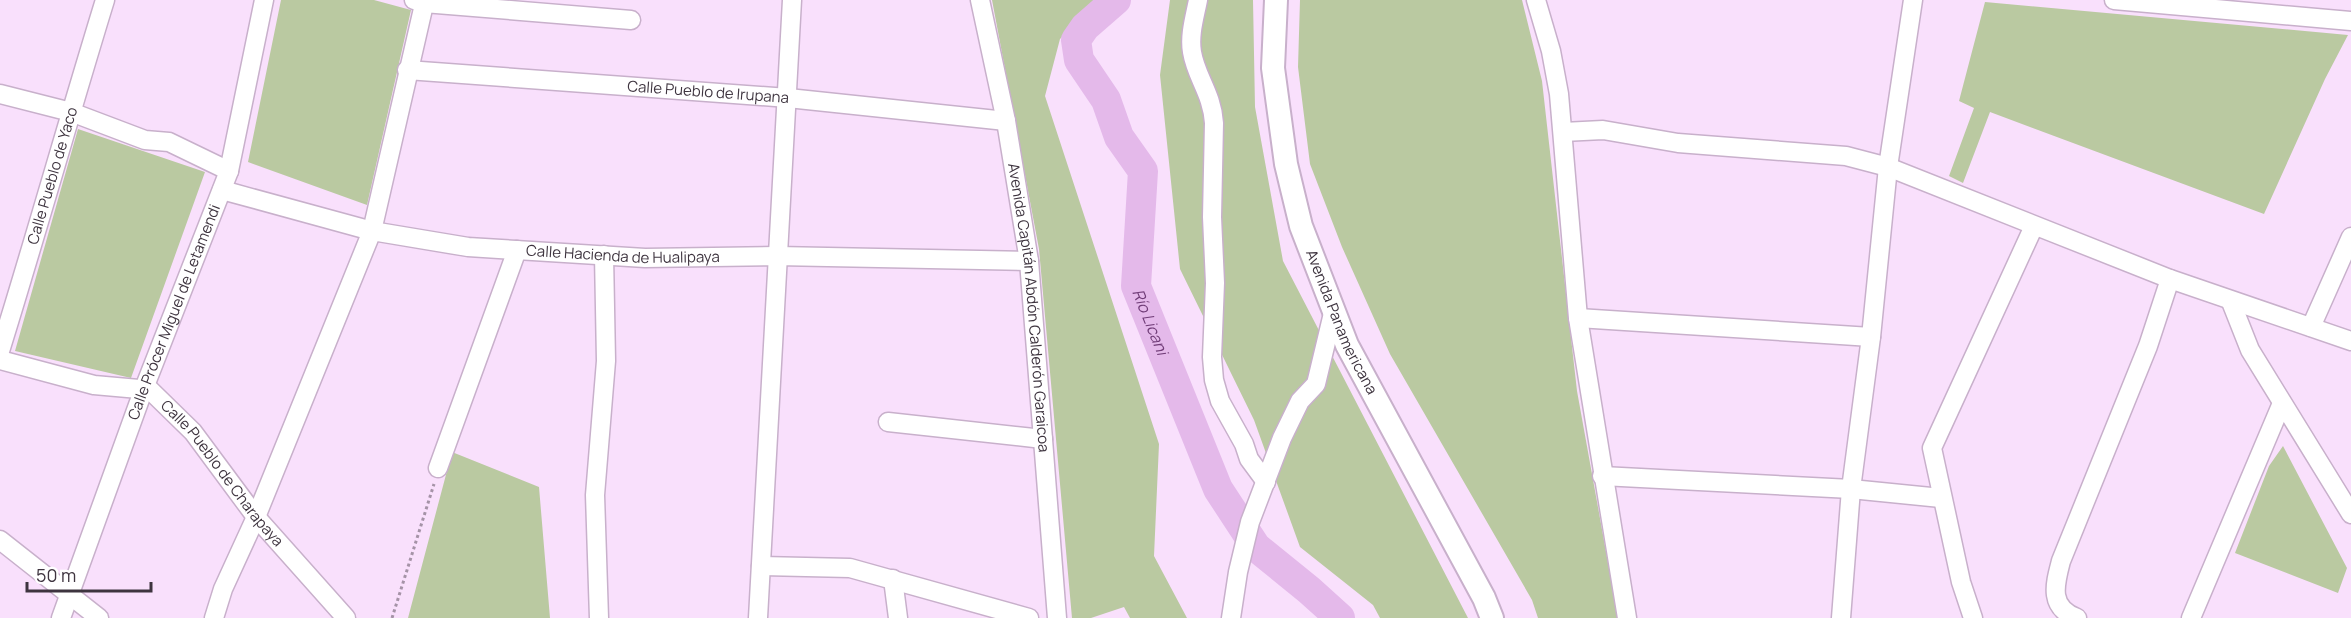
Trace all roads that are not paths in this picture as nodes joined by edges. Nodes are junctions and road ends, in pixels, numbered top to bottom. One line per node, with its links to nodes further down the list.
1 (105, 0): 17 (street, Calle Pueblo de Yaco)
2 (264, 0): 21 (street, Calle Prócer Miguel de Letamendi)
3 (792, 0): 16 (street)
4 (980, 0): 18 (street, Avenida Capitán Abdón Calderón Garaicoa)
5 (1198, 0): 45 (street)
6 (1276, 0): 32 (main road, Avenida Panamericana)
7 (1536, 0): 19 (street)
8 (1913, 0): 20 (street)
9 (2114, 0): 11 (street)
10 (421, 1): 13 (street); 14 (street)
11 (2189, 3): 12 (street)
12 (2340, 13)
13 (631, 20)
14 (407, 70): 16 (street, Calle Pueblo de Irupana); 24 (street)
15 (0, 93): 17 (street)
16 (788, 98): 18 (street, Calle Pueblo de Irupana); 28 (street)
17 (71, 112): 21 (street); 37 (street, Calle Pueblo de Yaco)
18 (1006, 122): 29 (street, Avenida Capitán Abdón Calderón Garaicoa)
19 (1563, 132): 20 (street); 33 (street)
20 (1888, 167): 23 (street); 35 (street)
21 (229, 171): 22 (street, Calle Prócer Miguel de Letamendi)
22 (222, 190): 24 (street, Calle Hacienda de Hualipaya); 39 (street, Calle Prócer Miguel de Letamendi)
23 (2034, 226): 30 (street); 47 (street)
24 (372, 231): 26 (street, Calle Hacienda de Hualipaya); 49 (street)
25 (2351, 237): 34 (street)
26 (517, 250): 27 (street, Calle Hacienda de Hualipaya); 43 (street)
27 (604, 255): 28 (street, Calle Hacienda de Hualipaya); 59 (street)
28 (777, 256): 29 (street, Calle Hacienda de Hualipaya); 51 (street)
29 (1029, 261): 42 (street, Avenida Capitán Abdón Calderón Garaicoa)
30 (2170, 279): 31 (street); 54 (street)
31 (2231, 302): 34 (street); 40 (street)
32 (1334, 309): 45 (street); 65 (main road, Avenida Panamericana)
33 (1578, 318): 35 (street); 44 (street)
34 (2311, 327): 36 (street)
35 (1871, 337): 46 (street)
36 (2351, 341)
37 (0, 351)
38 (0, 360): 39 (street, Calle Pueblo de Charapaya)
39 (143, 391): 49 (street, Calle Pueblo de Charapaya); 53 (street, Calle Prócer Miguel de Letamendi)
40 (2282, 403): 48 (street); 69 (street)
41 (888, 422): 42 (street)
42 (1043, 439): 63 (street, Avenida Capitán Abdón Calderón Garaicoa)
43 (438, 468)
44 (1602, 476): 46 (street); 66 (street)
45 (1266, 482): 64 (street)
46 (1851, 489): 47 (street); 67 (street)
47 (1941, 498): 68 (street)
48 (2351, 514)
49 (256, 517): 57 (street); 58 (street, Calle Pueblo de Charapaya)
50 (0, 540): 53 (street)
51 (761, 566): 52 (street); 60 (street)
52 (893, 579): 61 (street); 62 (street)
53 (69, 595): 55 (street, Calle Prócer Miguel de Letamendi); 56 (street)
54 (2065, 615)
55 (61, 618)
56 (99, 618)
57 (214, 618)
58 (346, 618)
59 (599, 618)
60 (758, 618)
61 (898, 618)
62 (1029, 618)
63 (1057, 618)
64 (1231, 618)
65 (1492, 618)
66 (1627, 618)
67 (1840, 618)
68 (1973, 618)
69 (2191, 618)

